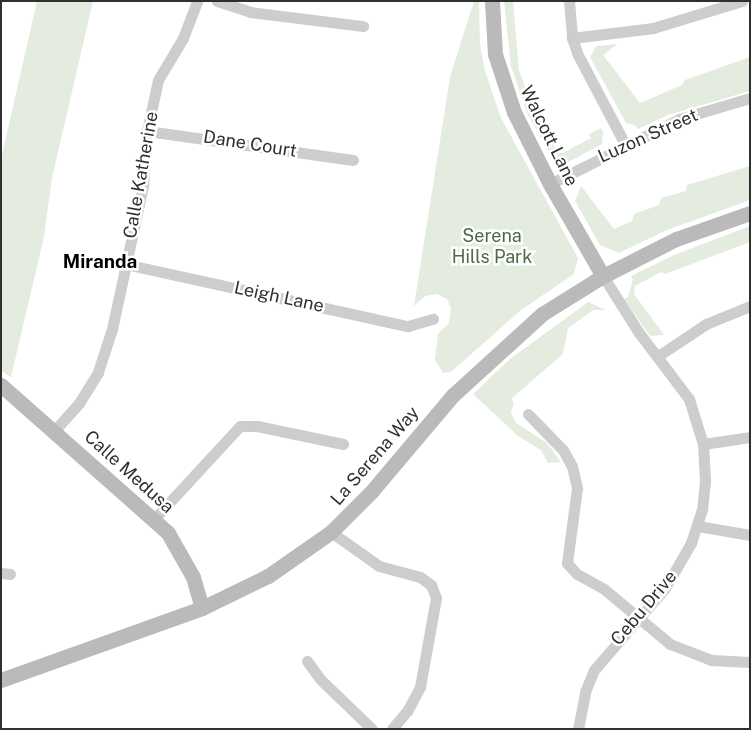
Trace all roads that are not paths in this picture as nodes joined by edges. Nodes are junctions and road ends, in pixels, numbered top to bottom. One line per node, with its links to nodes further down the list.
1 (197, 1): 9 (street, Calle Katherine)
2 (217, 1): 6 (street)
3 (492, 1): 12 (main road, Walcott Lane)
4 (569, 1): 7 (street)
5 (742, 1): 7 (street)
6 (363, 26)
7 (572, 38): 10 (street)
8 (750, 98): 10 (street, Luzon Street)
9 (147, 132): 11 (street, Dane Court); 14 (street, Calle Katherine)
10 (626, 144): 12 (street, Luzon Street)
11 (353, 160)
12 (550, 184): 15 (main road, Walcott Lane)
13 (750, 213): 15 (main road, La Serena Way)
14 (125, 264): 17 (street, Leigh Lane); 21 (street, Calle Katherine)
15 (603, 276): 18 (street, Cebu Drive); 27 (main road, La Serena Way)
16 (750, 306): 18 (street)
17 (434, 320)
18 (658, 356): 24 (street, Cebu Drive)
19 (1, 385): 21 (main road, Calle Medusa)
20 (528, 414): 30 (street)
21 (54, 431): 25 (main road, Calle Medusa)
22 (750, 437): 24 (street)
23 (343, 444): 25 (street)
24 (703, 444): 26 (street, Cebu Drive)
25 (155, 518): 29 (main road, Calle Medusa)
26 (698, 526): 28 (street); 30 (street, Cebu Drive)
27 (331, 532): 29 (main road, La Serena Way); 35 (street)
28 (750, 535)
29 (202, 608): 33 (main road, La Serena Way)
30 (636, 618): 32 (street); 36 (street, Cebu Drive)
31 (307, 661): 34 (street)
32 (750, 662)
33 (1, 680)
34 (372, 729)
35 (392, 729)
36 (578, 729)

